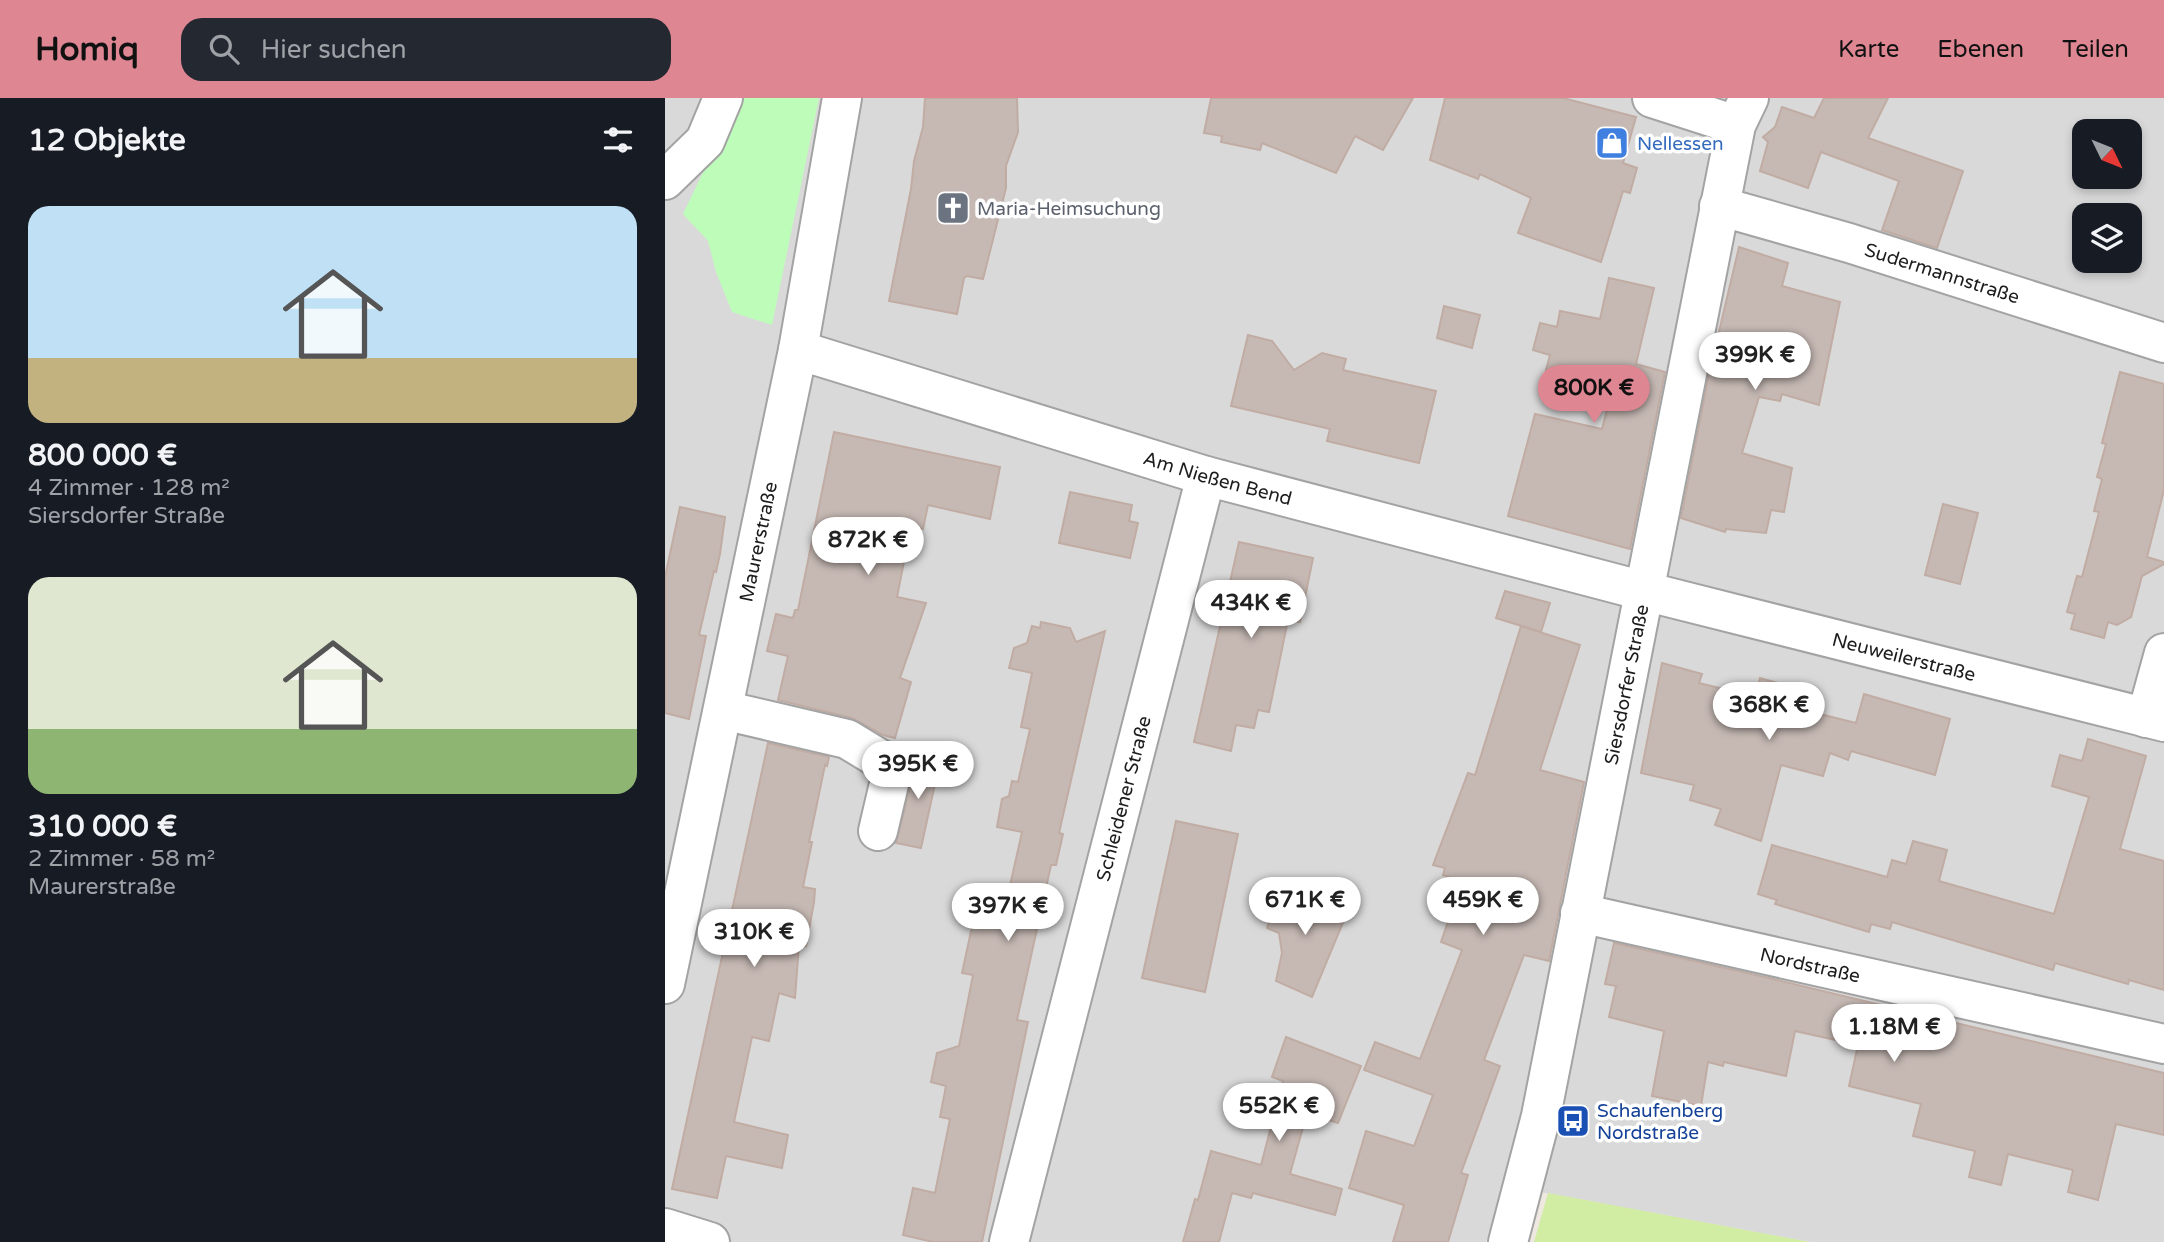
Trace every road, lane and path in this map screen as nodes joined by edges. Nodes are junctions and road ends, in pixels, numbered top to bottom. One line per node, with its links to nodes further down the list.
1 (723, 98): 5 (street)
2 (842, 98): 8 (street, Maurerstraße)
3 (1653, 98): 4 (street)
4 (1743, 111): 6 (street, Siersdorfer Straße)
5 (665, 180)
6 (1720, 206): 7 (street, Sudermannstraße); 10 (street, Siersdorfer Straße)
7 (2164, 343)
8 (798, 350): 9 (street, Am Nießen Bend); 12 (street, Maurerstraße)
9 (1206, 476): 10 (street, Am Nießen Bend); 20 (street, Schleidener Straße)
10 (1644, 591): 13 (street, Neuweilerstraße); 15 (street, Siersdorfer Straße)
11 (2164, 653): 13 (street)
12 (723, 710): 14 (street); 16 (street, Maurerstraße)
13 (2155, 720)
14 (878, 831)
15 (1580, 913): 17 (street, Nordstraße); 21 (street, Siersdorfer Straße)
16 (665, 984)
17 (2164, 1044)
18 (665, 1228): 19 (street)
19 (710, 1242)
20 (1009, 1242)
21 (1508, 1242)

